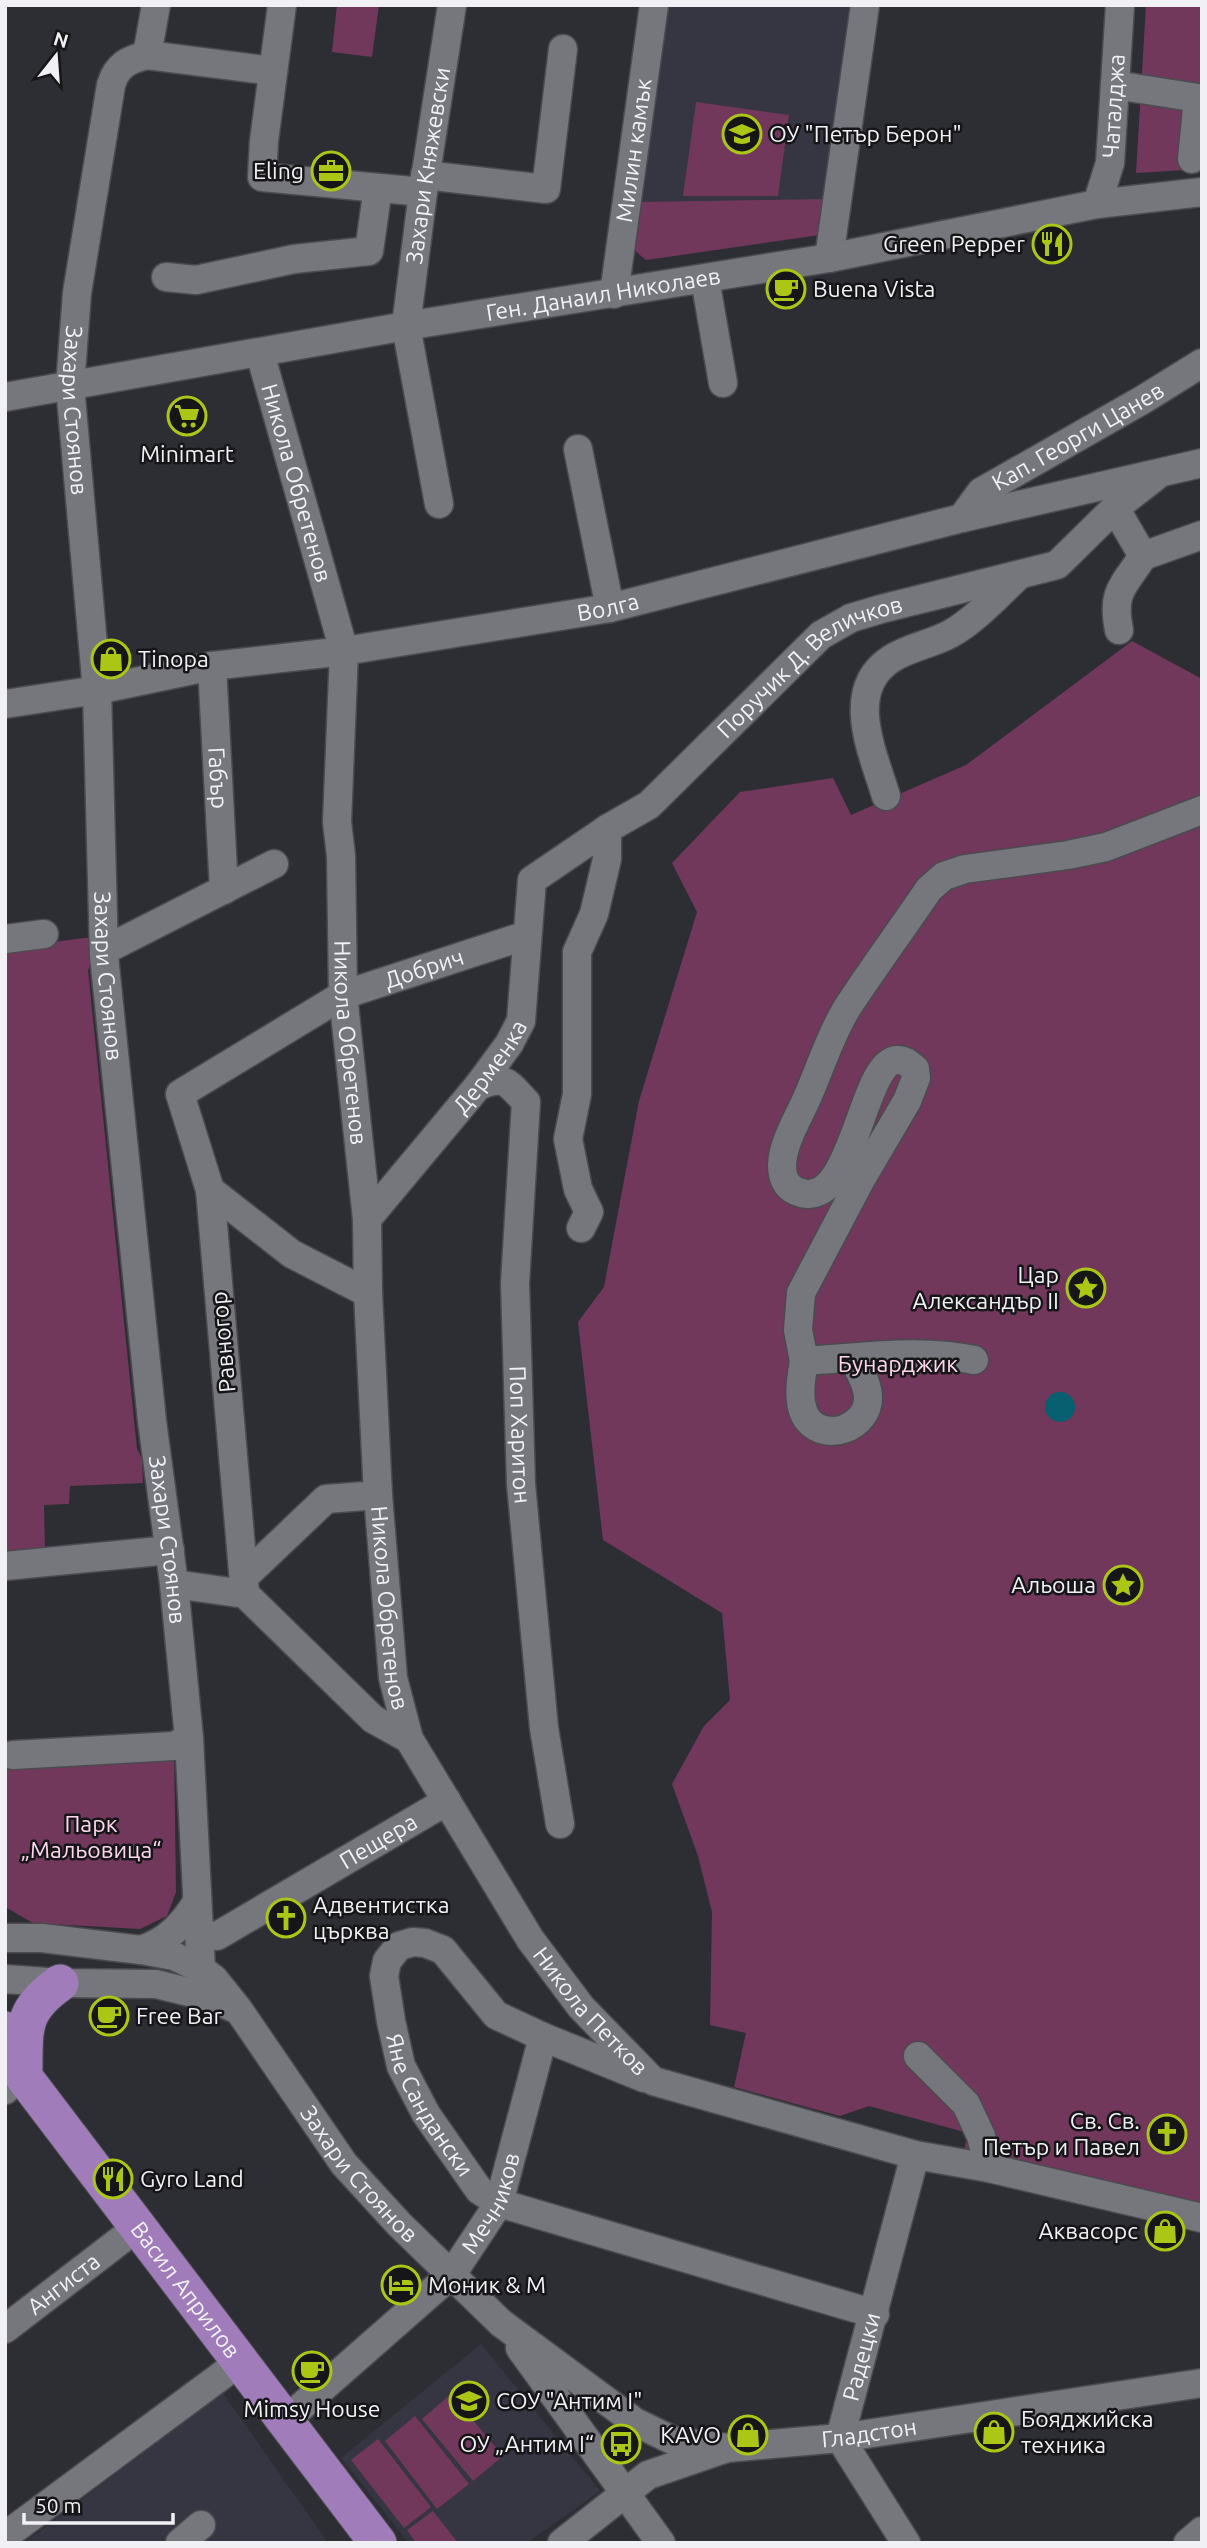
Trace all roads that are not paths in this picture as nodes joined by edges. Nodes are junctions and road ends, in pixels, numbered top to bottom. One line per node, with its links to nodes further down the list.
1 (156, 5): 8 (street)
2 (282, 5): 9 (street)
3 (452, 5): 12 (street, Захари Княжевски)
4 (654, 5): 19 (street, Милин камък)
5 (866, 5): 16 (street)
6 (1120, 5): 10 (street, Чаталджа)
7 (563, 49): 12 (street)
8 (147, 55): 9 (street); 24 (street, Захари Стоянов)
9 (273, 71): 13 (street)
10 (1115, 85): 11 (street); 15 (street, Чаталджа)
11 (1192, 159)
12 (424, 183): 13 (street); 20 (street, Захари Княжевски)
13 (378, 188): 17 (street)
14 (1202, 192): 15 (street, Ген. Данаил Николаев)
15 (1097, 204): 16 (street, Ген. Данаил Николаев)
16 (829, 258): 18 (street, Ген. Данаил Николаев)
17 (166, 277)
18 (705, 279): 19 (street, Ген. Данаил Николаев); 23 (street)
19 (614, 294): 20 (street, Ген. Данаил Николаев)
20 (406, 326): 21 (street, Ген. Данаил Николаев); 29 (street, Захари Княжевски)
21 (260, 353): 24 (street, Ген. Данаил Николаев); 37 (street, Никола Обретенов)
22 (1202, 363): 31 (street, Кап. Георги Цанев)
23 (723, 383)
24 (70, 386): 25 (street, Ген. Данаил Николаев); 39 (street, Захари Стоянов)
25 (5, 397)
26 (578, 449): 35 (street)
27 (1202, 463): 28 (street, Волга)
28 (1162, 471): 30 (street, Поручик Д. Величков); 31 (street, Волга)
29 (439, 504)
30 (1115, 508): 33 (street); 34 (street, Поручик Д. Величков)
31 (962, 518): 35 (street, Волга)
32 (1202, 535): 33 (street)
33 (1143, 556): 36 (street)
34 (1022, 573): 41 (street); 43 (street, Поручик Д. Величков)
35 (610, 608): 37 (street, Волга)
36 (1119, 630)
37 (344, 651): 38 (street, Волга); 51 (street, Никола Обретенов)
38 (212, 666): 39 (street, Волга); 46 (street, Габър)
39 (97, 690): 40 (street, Волга); 50 (street, Захари Стоянов)
40 (5, 704)
41 (886, 796)
42 (1202, 810): 60 (street)
43 (607, 829): 45 (street, Поручик Д. Величков); 56 (street)
44 (274, 864): 46 (street)
45 (532, 880): 48 (street, Дерменка)
46 (224, 890): 50 (street)
47 (44, 934): 49 (street)
48 (527, 935): 51 (street, Добрич); 52 (street, Дерменка)
49 (5, 939)
50 (105, 950): 62 (street, Захари Стоянов)
51 (343, 995): 53 (street, Добрич); 55 (street, Никола Обретенов)
52 (478, 1086): 55 (street, Дерменка); 70 (street, Поп Харитон)
53 (180, 1094): 54 (street, Равногор)
54 (210, 1190): 57 (street); 65 (street, Равногор)
55 (367, 1219): 57 (street, Никола Обретенов)
56 (581, 1228)
57 (368, 1293): 61 (street, Никола Обретенов)
58 (853, 1358): 59 (street); 60 (street); 60 (street)
59 (974, 1360)
60 (804, 1362)
61 (378, 1495): 65 (street); 67 (street, Никола Обретенов)
62 (170, 1550): 63 (street); 64 (street, Захари Стоянов)
63 (5, 1566)
64 (174, 1584): 65 (street); 66 (street, Захари Стоянов)
65 (245, 1586): 67 (street, Никола Петков)
66 (189, 1738): 68 (street); 71 (street, Захари Стоянов)
67 (409, 1739): 69 (street, Никола Петков)
68 (13, 1755)
69 (447, 1801): 72 (street, Пещера); 82 (street, Никола Петков)
70 (560, 1824)
71 (197, 1902): 72 (street, Захари Стоянов); 74 (street)
72 (199, 1935): 75 (street, Захари Стоянов)
73 (5, 1938): 74 (street, Захари Стоянов)
74 (141, 1950): 75 (street, Захари Стоянов)
75 (201, 1969): 78 (street, Захари Стоянов)
76 (5, 1979): 77 (street)
77 (60, 1983): 78 (street); 83 (main road)
78 (237, 2009): 89 (street, Захари Стоянов)
79 (5, 2030): 83 (main road, Васил Априлов)
80 (542, 2036): 82 (street, Яне Сандански); 86 (street, Мечников); 86 (street, Яне Сандански)
81 (918, 2056): 85 (street)
82 (653, 2081): 84 (street, Никола Петков)
83 (10, 2086): 88 (main road, Васил Априлов); 95 (main road, Васил Априлов)
84 (915, 2154): 85 (street, Никола Петков); 90 (street, Радецки)
85 (989, 2168): 87 (street, Никола Петков)
86 (499, 2203): 89 (street, Мечников); 90 (street, Яне Сандански)
87 (1202, 2218)
88 (122, 2239): 92 (street, Ангиста); 93 (main road, Васил Априлов)
89 (452, 2274): 91 (street, Захари Стоянов); 95 (street, Мечников)
90 (875, 2314): 96 (street, Радецки)
91 (501, 2323): 97 (street, Захари Стоянов); 98 (street, Захари Стоянов)
92 (5, 2329)
93 (225, 2372): 100 (street); 101 (main road, Васил Априлов)
94 (1202, 2383): 96 (street, Гладстон)
95 (286, 2420): 102 (main road, Васил Априлов)
96 (840, 2438): 97 (street, Гладстон); 105 (street)
97 (727, 2448): 98 (street, Гладстон)
98 (624, 2493): 103 (street, Гладстон); 104 (street, Захари Стоянов)
99 (1202, 2531): 106 (street)
100 (6, 2534)
101 (351, 2543)
102 (378, 2543)
103 (562, 2543)
104 (661, 2543)
105 (906, 2543)
106 (1188, 2543)

